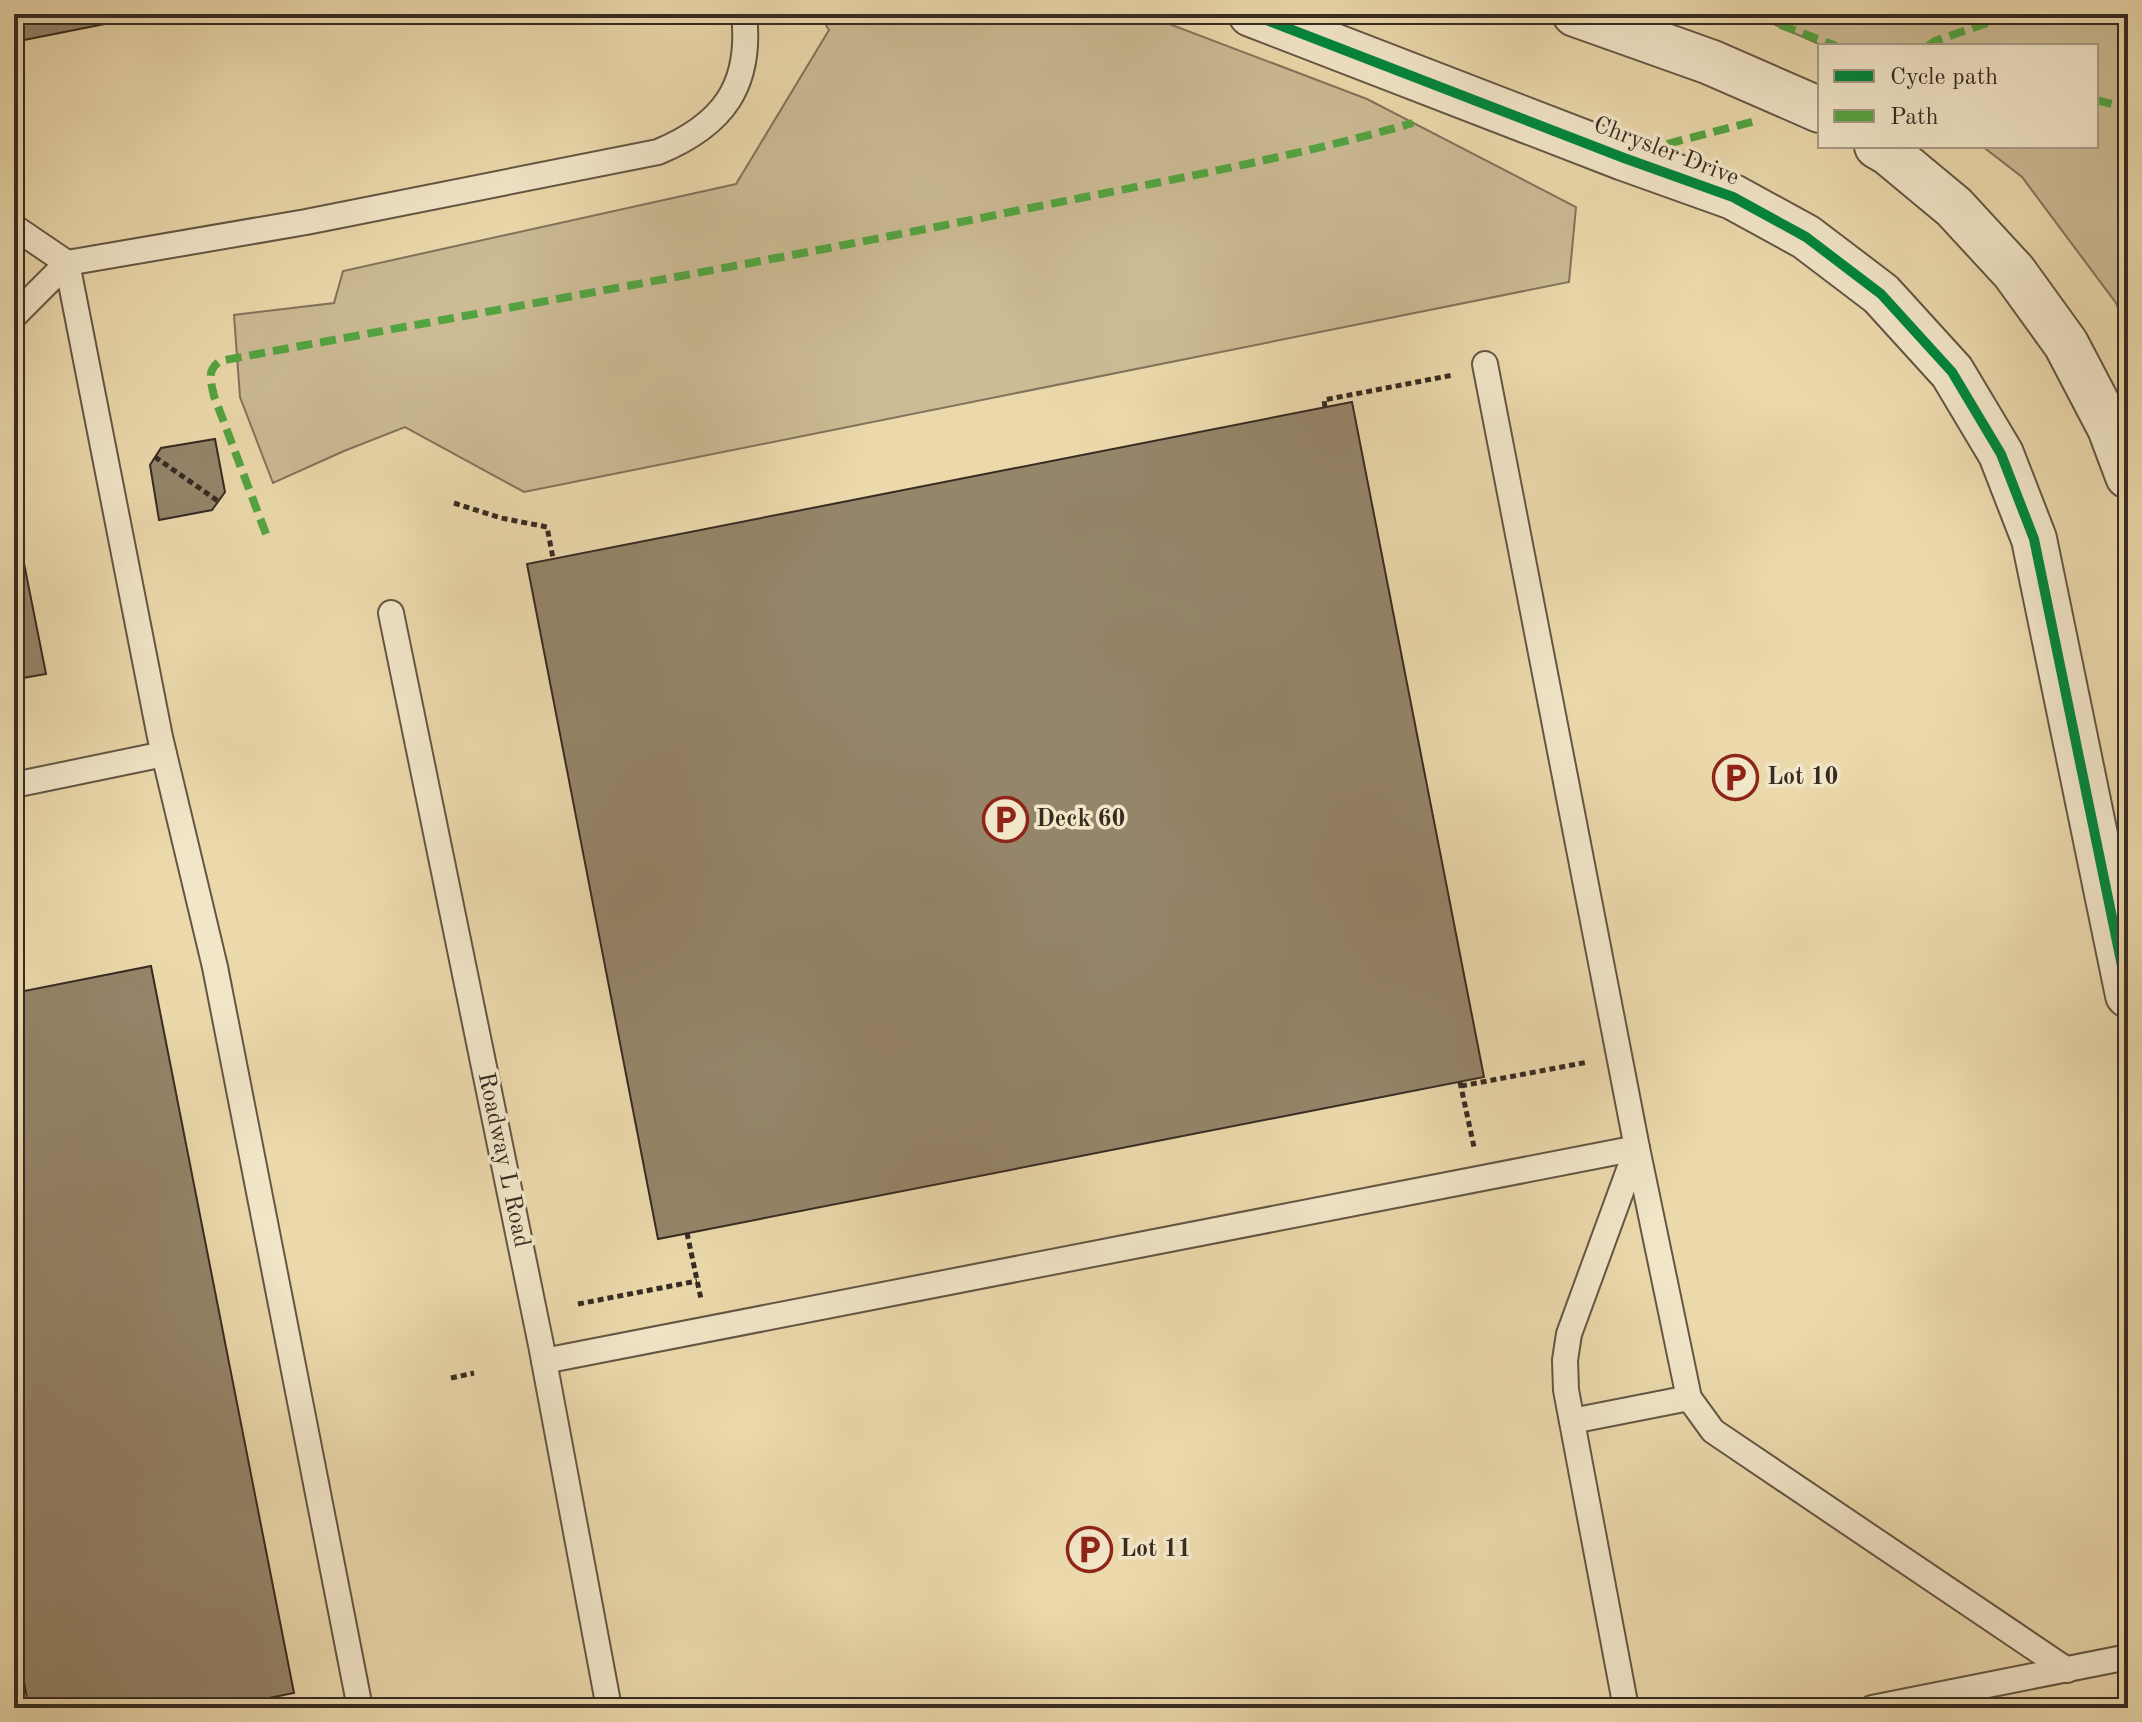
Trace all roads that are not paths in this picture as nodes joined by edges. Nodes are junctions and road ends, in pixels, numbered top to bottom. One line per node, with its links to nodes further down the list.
1 (744, 14): 7 (lane)
2 (1251, 14): 14 (street, Chrysler Drive)
3 (1575, 14): 4 (street)
4 (1818, 109)
5 (1880, 148): 10 (street)
6 (14, 227): 7 (lane)
7 (67, 263): 8 (lane); 12 (lane)
8 (14, 316)
9 (1485, 364): 15 (lane)
10 (2128, 476)
11 (391, 613): 16 (lane, Roadway L Road)
12 (164, 754): 13 (lane); 21 (lane)
13 (14, 785)
14 (2128, 995)
15 (1637, 1148): 16 (lane); 17 (lane); 18 (lane)
16 (544, 1361): 22 (lane, Roadway L Road)
17 (1689, 1398): 18 (lane); 20 (lane)
18 (1572, 1421): 23 (lane)
19 (2128, 1657): 20 (lane)
20 (2067, 1670): 24 (lane)
21 (360, 1708)
22 (609, 1708)
23 (1626, 1708)
24 (1872, 1708)

